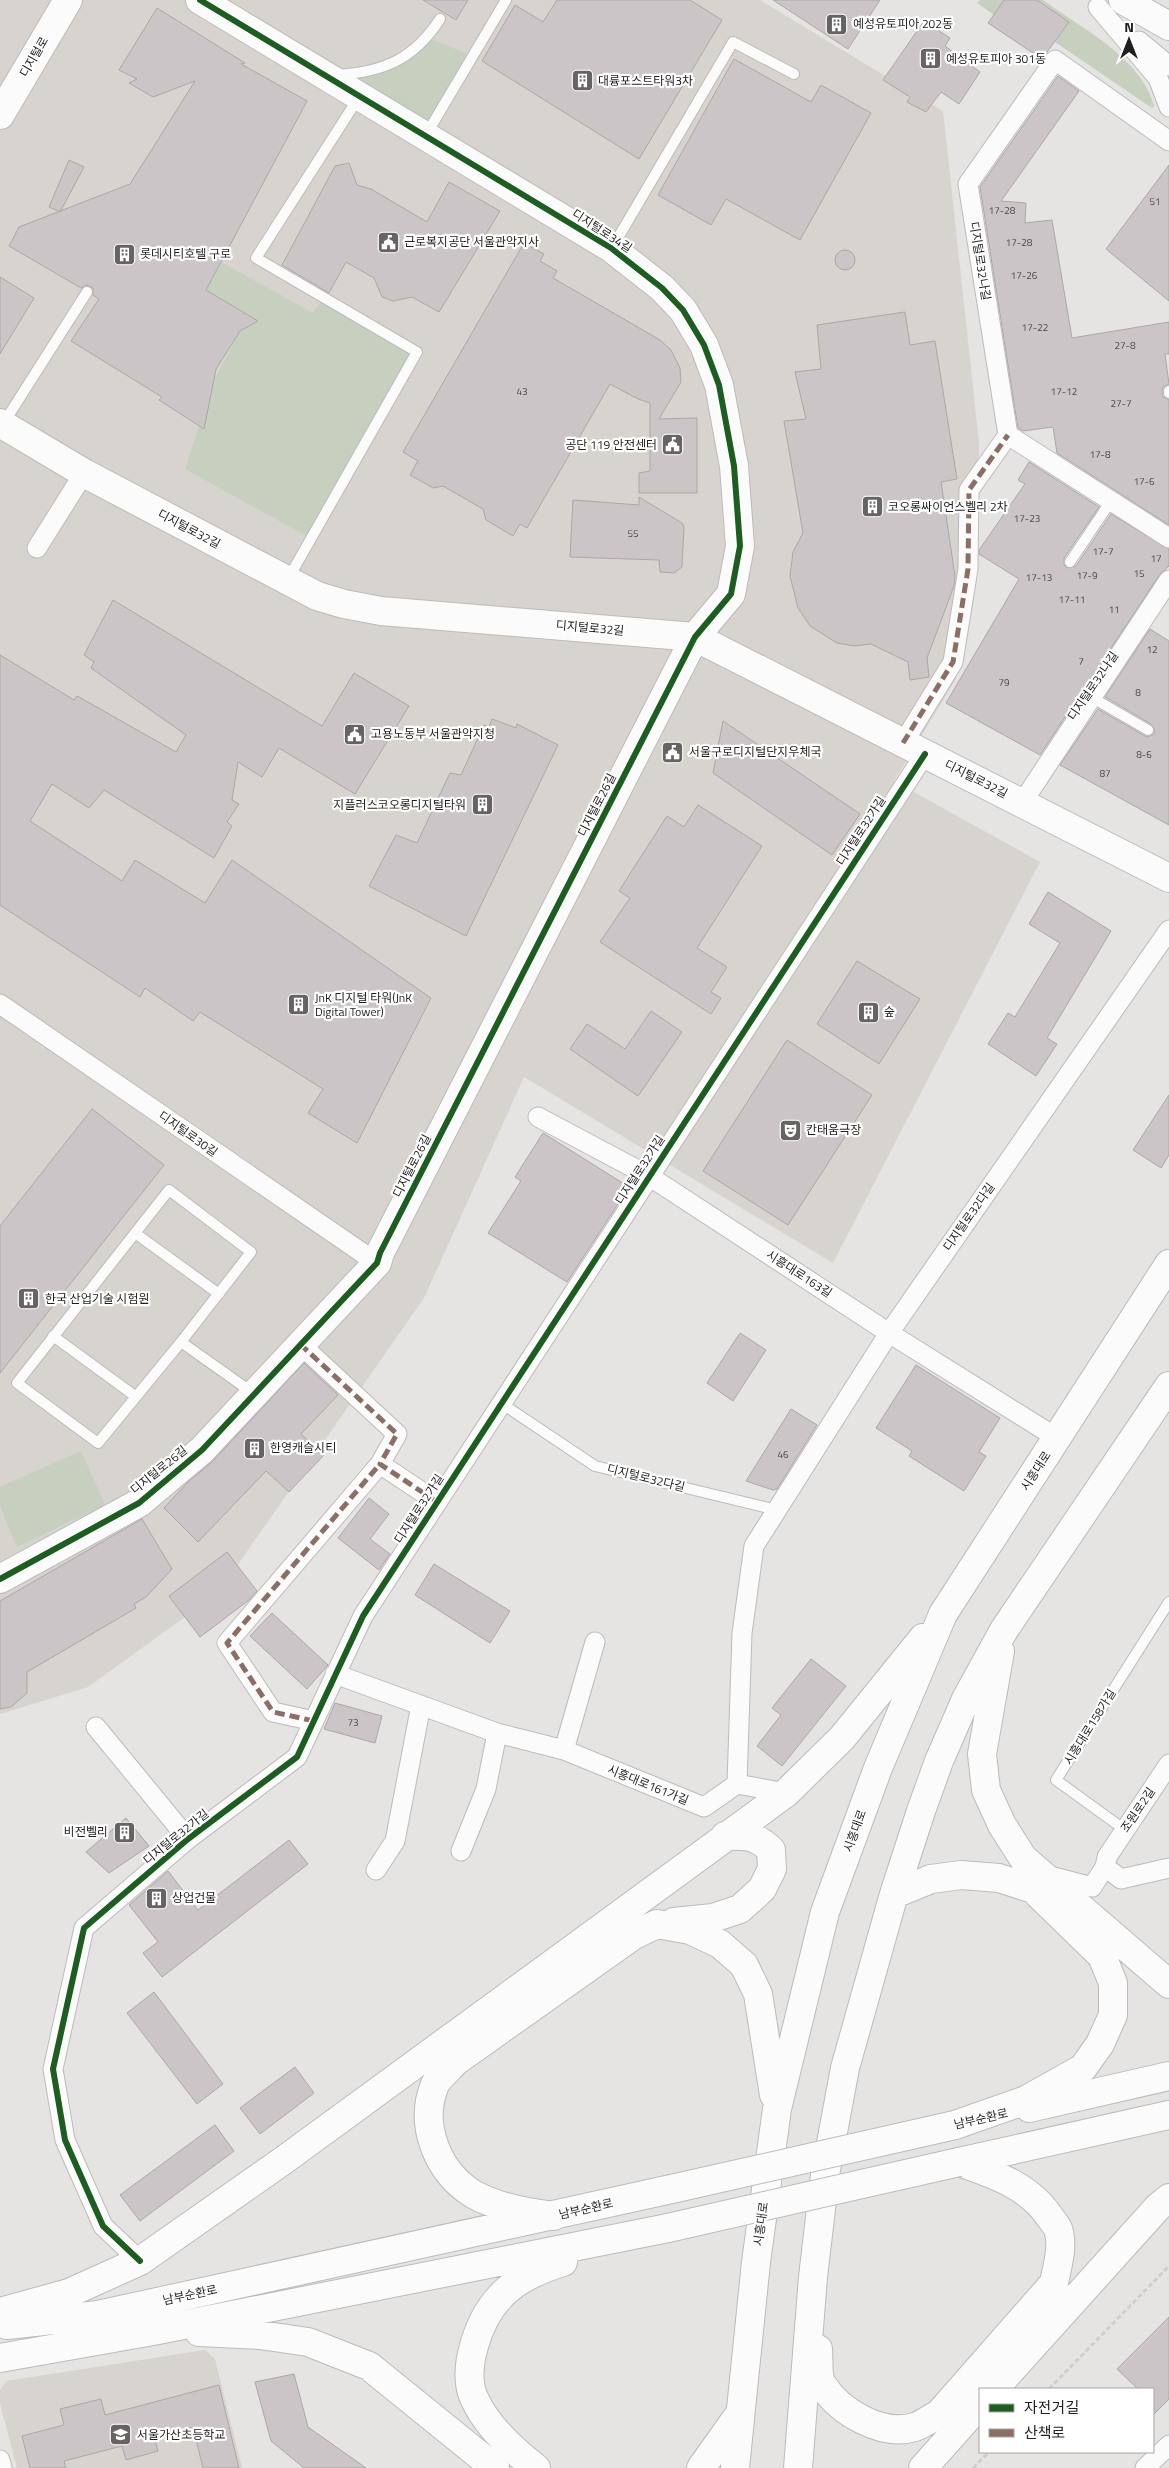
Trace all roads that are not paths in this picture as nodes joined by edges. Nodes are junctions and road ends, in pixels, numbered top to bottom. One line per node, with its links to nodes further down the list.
1 (68, 0): 12 (main road, 디지털로)
2 (200, 0): 9 (main road, 디지털로34길)
3 (506, 0): 13 (lane)
4 (1104, 2): 6 (main road); 7 (street); 11 (street)
5 (440, 19): 9 (lane)
6 (1169, 26)
7 (1169, 66)
8 (794, 74): 15 (lane)
9 (325, 76): 10 (main road, 디지털로34길)
10 (359, 96): 13 (main road, 디지털로34길); 26 (lane)
11 (1169, 107)
12 (0, 115)
13 (426, 136): 15 (main road, 디지털로34길)
14 (1169, 141): 18 (street, 디지털로32나길)
15 (611, 248): 27 (main road, 디지털로34길)
16 (87, 292): 17 (lane)
17 (1, 424): 19 (main road, 디지털로32길)
18 (1008, 436): 20 (street); 30 (street, 디지털로32가길)
19 (84, 472): 22 (street); 26 (main road, 디지털로32길)
20 (1110, 501): 21 (street); 23 (lane)
21 (1169, 538)
22 (37, 548)
23 (1070, 562)
24 (1169, 572): 31 (lane, 디지털로32나길)
25 (1169, 580): 28 (street, 디지털로32나길)
26 (287, 581): 27 (main road, 디지털로32길)
27 (695, 637): 30 (main road, 디지털로32길); 38 (main road, 디지털로26길)
28 (1091, 697): 29 (lane); 31 (street, 디지털로32나길)
29 (1148, 730)
30 (914, 748): 31 (main road, 디지털로32길); 36 (street, 디지털로32가길)
31 (1020, 801): 32 (main road, 디지털로32길)
32 (1169, 878)
33 (1169, 930): 41 (street, 디지털로32다길)
34 (0, 1004): 38 (street, 디지털로30길)
35 (538, 1116): 36 (street, 시흥대로163길)
36 (649, 1176): 41 (street, 시흥대로163길); 48 (street, 디지털로32가길)
37 (135, 1233): 40 (lane); 40 (lane); 42 (lane)
38 (377, 1263): 44 (main road, 디지털로26길)
39 (1169, 1264): 49 (main road, 시흥대로)
40 (219, 1294): 43 (lane)
41 (889, 1333): 49 (street, 시흥대로163길); 52 (street, 디지털로32다길)
42 (53, 1336): 47 (lane); 47 (lane)
43 (181, 1342): 46 (lane); 47 (lane)
44 (300, 1344): 46 (main road, 디지털로26길); 50 (street)
45 (1169, 1386): 56 (main road)
46 (254, 1393): 53 (main road, 디지털로26길)
47 (135, 1396)
48 (501, 1403): 51 (street, 디지털로32가길); 52 (lane, 디지털로32다길)
49 (1057, 1438): 55 (main road, 시흥대로)
50 (380, 1464): 51 (street, 디지털로32가길); 60 (street)
51 (437, 1502): 58 (street, 디지털로32가길)
52 (778, 1510): 65 (street, 디지털로32다길)
53 (0, 1579)
54 (1169, 1602): 67 (lane, 시흥대로158가길)
55 (943, 1614): 66 (main road); 79 (main road, 시흥대로)
56 (1004, 1630): 74 (main road); 75 (main road)
57 (595, 1642): 63 (street)
58 (335, 1674): 59 (street, 시흥대로161가길); 60 (street, 디지털로32가길)
59 (421, 1705): 62 (street, 시흥대로161가길); 73 (street)
60 (314, 1720): 69 (street, 디지털로32가길)
61 (96, 1727): 69 (street, 디지털로32가길)
62 (497, 1733): 63 (street, 시흥대로161가길); 70 (street)
63 (564, 1750): 65 (street, 시흥대로161가길)
64 (1169, 1764): 67 (street, 조원로2길)
65 (737, 1784): 66 (street)
66 (786, 1793): 68 (main road)
67 (1125, 1830): 71 (street, 조원로2길)
68 (725, 1836): 76 (main road); 86 (main road)
69 (188, 1839): 86 (street, 디지털로32가길)
70 (461, 1851)
71 (1106, 1862): 72 (street); 74 (street, 조원로2길)
72 (1169, 1868)
73 (376, 1870)
74 (1040, 1874): 77 (main road)
75 (894, 1894): 81 (main road); 87 (main road)
76 (657, 1924): 79 (main road); 84 (main road)
77 (1169, 1984)
78 (1169, 2076): 81 (main road, 남부순환로)
79 (777, 2109): 94 (main road, 시흥대로)
80 (1169, 2115): 82 (main road)
81 (955, 2125): 84 (main road, 남부순환로, bridge)
82 (959, 2162): 85 (main road, bridge); 87 (main road)
83 (1169, 2198): 92 (main road)
84 (554, 2216): 89 (main road, 남부순환로)
85 (668, 2228): 90 (main road); 99 (main road)
86 (140, 2260): 88 (main road)
87 (813, 2277): 102 (main road)
88 (0, 2312)
89 (0, 2325)
90 (153, 2331): 91 (main road); 98 (main road)
91 (0, 2358)
92 (995, 2388)
93 (979, 2405): 103 (main road)
94 (739, 2415): 100 (main road); 101 (main road, 시흥대로)
95 (1169, 2446): 104 (street)
96 (0, 2460): 97 (street)
97 (2, 2468)
98 (495, 2468)
99 (536, 2468)
100 (701, 2468)
101 (735, 2468)
102 (798, 2468)
103 (923, 2468)
104 (1145, 2468)

